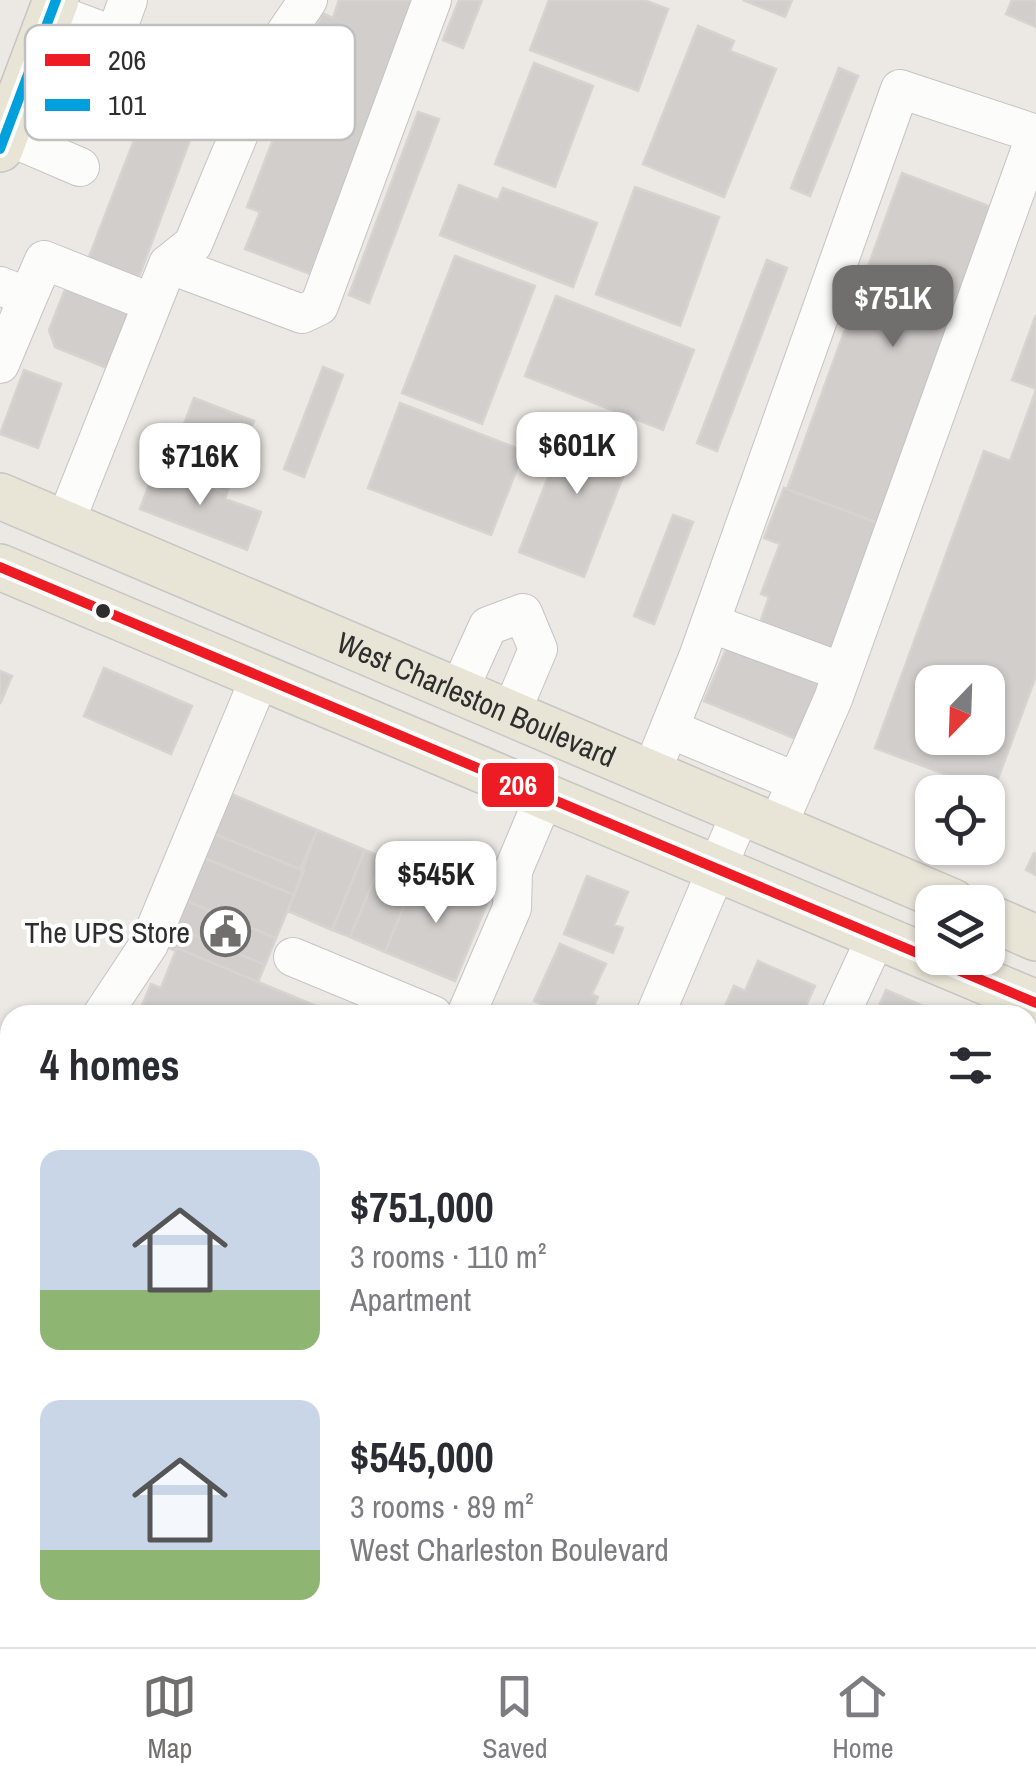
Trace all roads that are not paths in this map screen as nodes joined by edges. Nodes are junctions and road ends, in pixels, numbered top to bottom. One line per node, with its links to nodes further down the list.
1 (128, 0): 6 (street)
2 (308, 0): 7 (street)
3 (432, 0): 12 (street)
4 (53, 4): 5 (street)
5 (94, 25)
6 (119, 25)
7 (291, 25)
8 (25, 81): 10 (main road)
9 (236, 140): 12 (street)
10 (3, 142): 11 (street)
11 (80, 167)
12 (168, 264): 14 (street)
13 (14, 291): 14 (street); 15 (street)
14 (152, 303): 17 (street)
15 (0, 364)
16 (0, 496): 17 (main road, West Charleston Boulevard)
17 (66, 523): 22 (main road, West Charleston Boulevard)
18 (0, 566): 21 (main road, West Charleston Boulevard)
19 (710, 623): 20 (street); 20 (street); 24 (street)
20 (842, 672): 26 (street)
21 (260, 676): 27 (main road, West Charleston Boulevard); 35 (street)
22 (459, 690): 23 (main road, West Charleston Boulevard); 23 (street)
23 (511, 713): 25 (main road, West Charleston Boulevard)
24 (670, 729): 25 (street); 26 (street)
25 (650, 776): 28 (main road, West Charleston Boulevard)
26 (796, 782): 28 (street)
27 (545, 796): 29 (main road, West Charleston Boulevard); 37 (street)
28 (758, 821): 29 (street); 30 (main road, West Charleston Boulevard)
29 (718, 867): 32 (main road, West Charleston Boulevard); 38 (street)
30 (915, 886)
31 (1005, 924): 33 (main road)
32 (876, 935): 39 (street); 40 (main road, West Charleston Boulevard)
33 (1036, 938)
34 (293, 957): 36 (street)
35 (109, 1005)
36 (410, 1005)
37 (470, 1005)
38 (659, 1005)
39 (844, 1005)
40 (1024, 1005)

